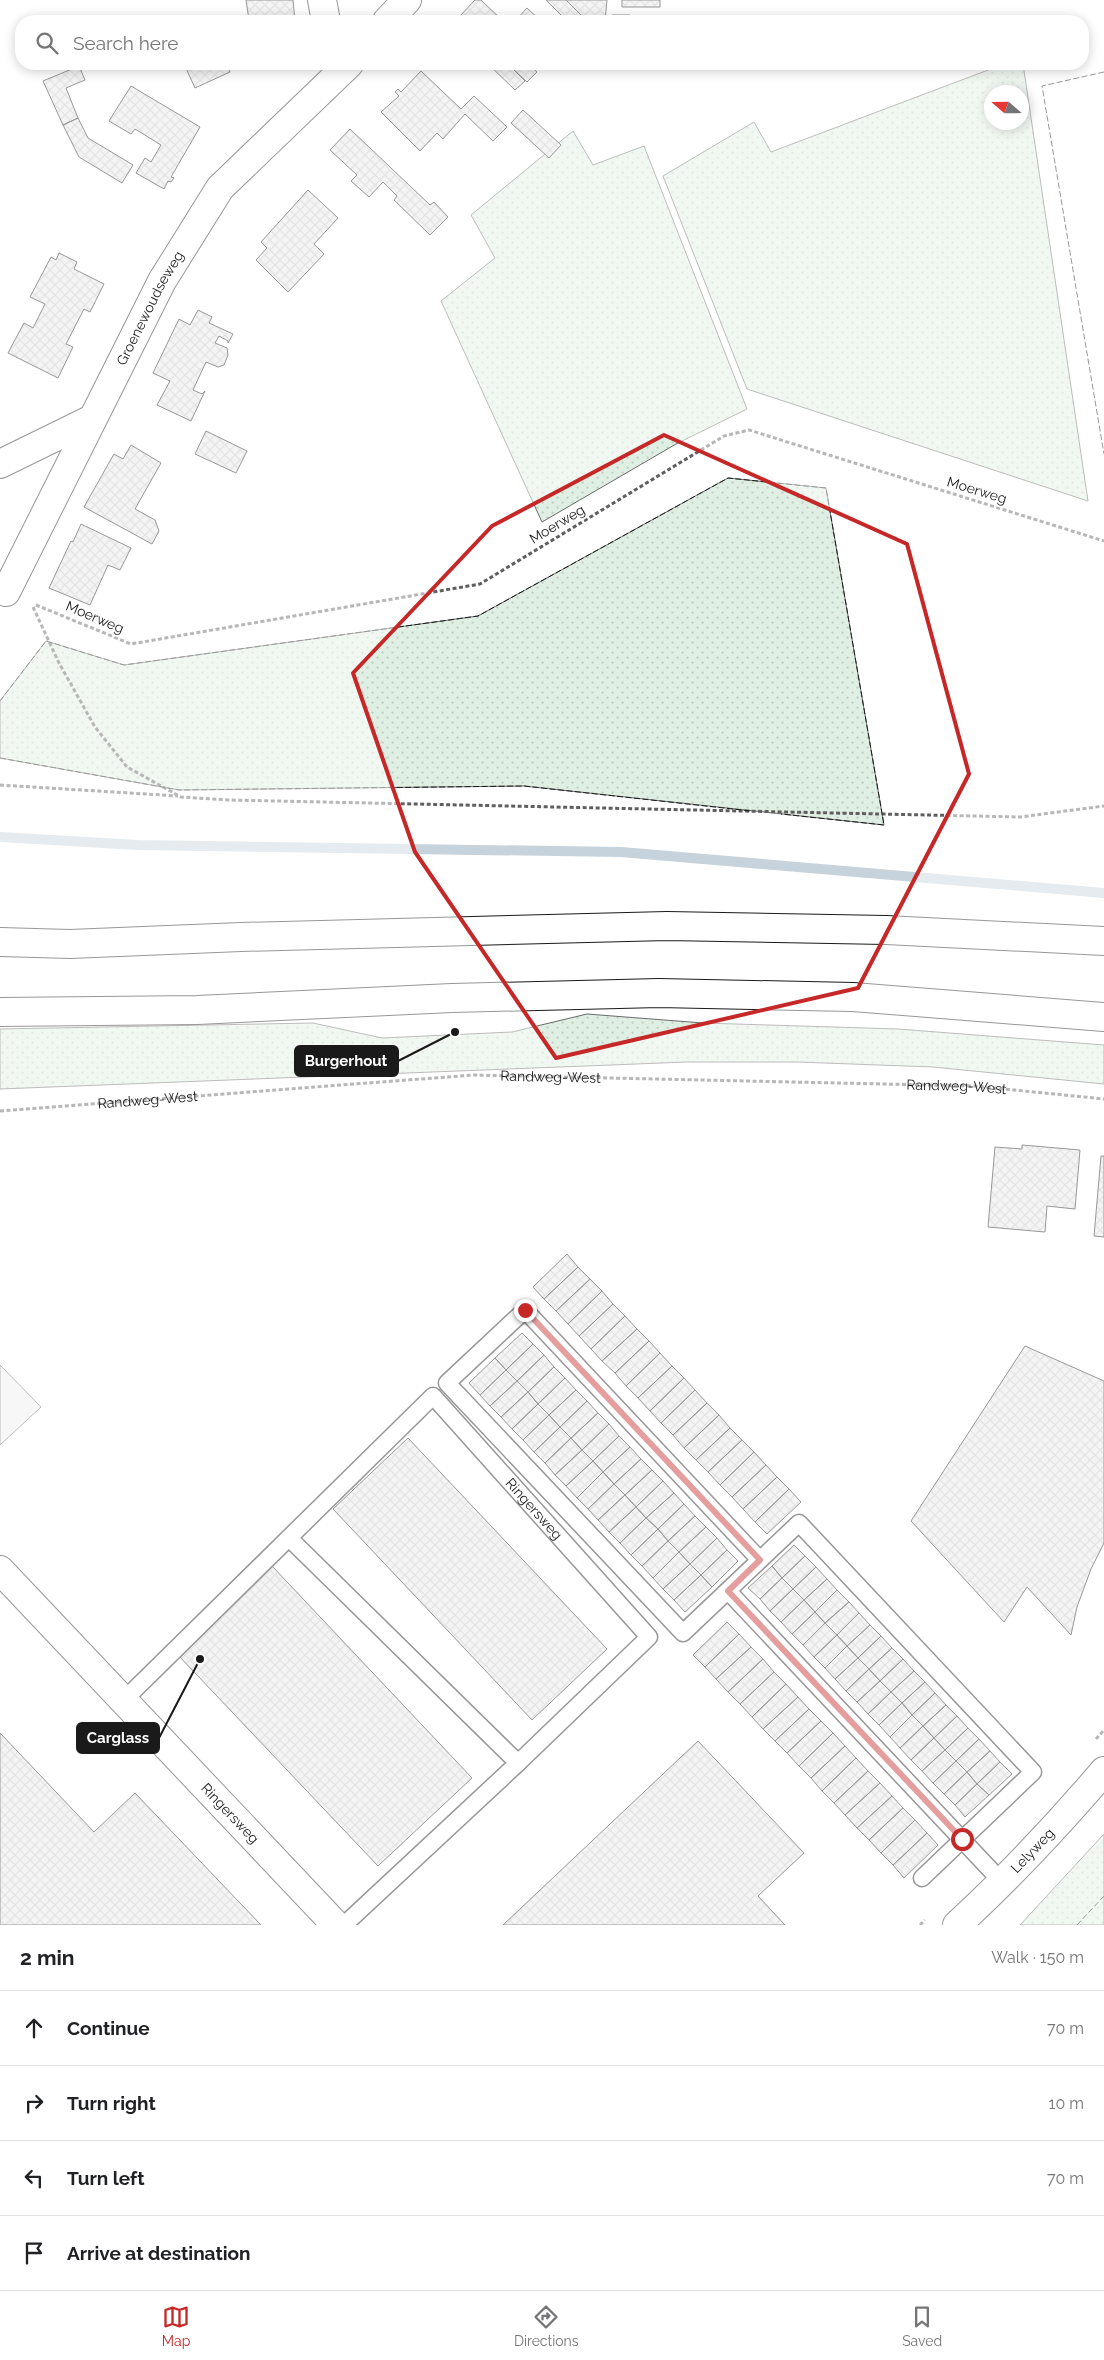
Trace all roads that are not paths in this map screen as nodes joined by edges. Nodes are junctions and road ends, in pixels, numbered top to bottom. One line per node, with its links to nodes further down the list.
1 (322, 0): 3 (main road)
2 (407, 0): 4 (main road)
3 (325, 15)
4 (393, 15)
5 (337, 70): 6 (main road, Groenewoudseweg)
6 (92, 419): 7 (main road); 8 (main road, Groenewoudseweg)
7 (0, 464)
8 (3, 590)
9 (0, 942): 10 (main road)
10 (1104, 942)
11 (0, 1012): 12 (main road)
12 (1104, 1017)
13 (290, 1539): 17 (lane, Ringersweg); 18 (lane); 18 (lane, Ringersweg)
14 (760, 1560): 16 (lane); 16 (lane); 20 (lane)
15 (0, 1570): 17 (main road, Ringersweg)
16 (728, 1591): 20 (lane)
17 (124, 1700): 23 (main road, Ringersweg)
18 (518, 1763): 24 (lane, Ringersweg)
19 (1104, 1770): 22 (main road, Lelyweg)
20 (962, 1839): 21 (lane); 22 (lane)
21 (922, 1878)
22 (1002, 1882): 25 (main road, Lelyweg)
23 (336, 1925)
24 (344, 1925)
25 (957, 1925)

